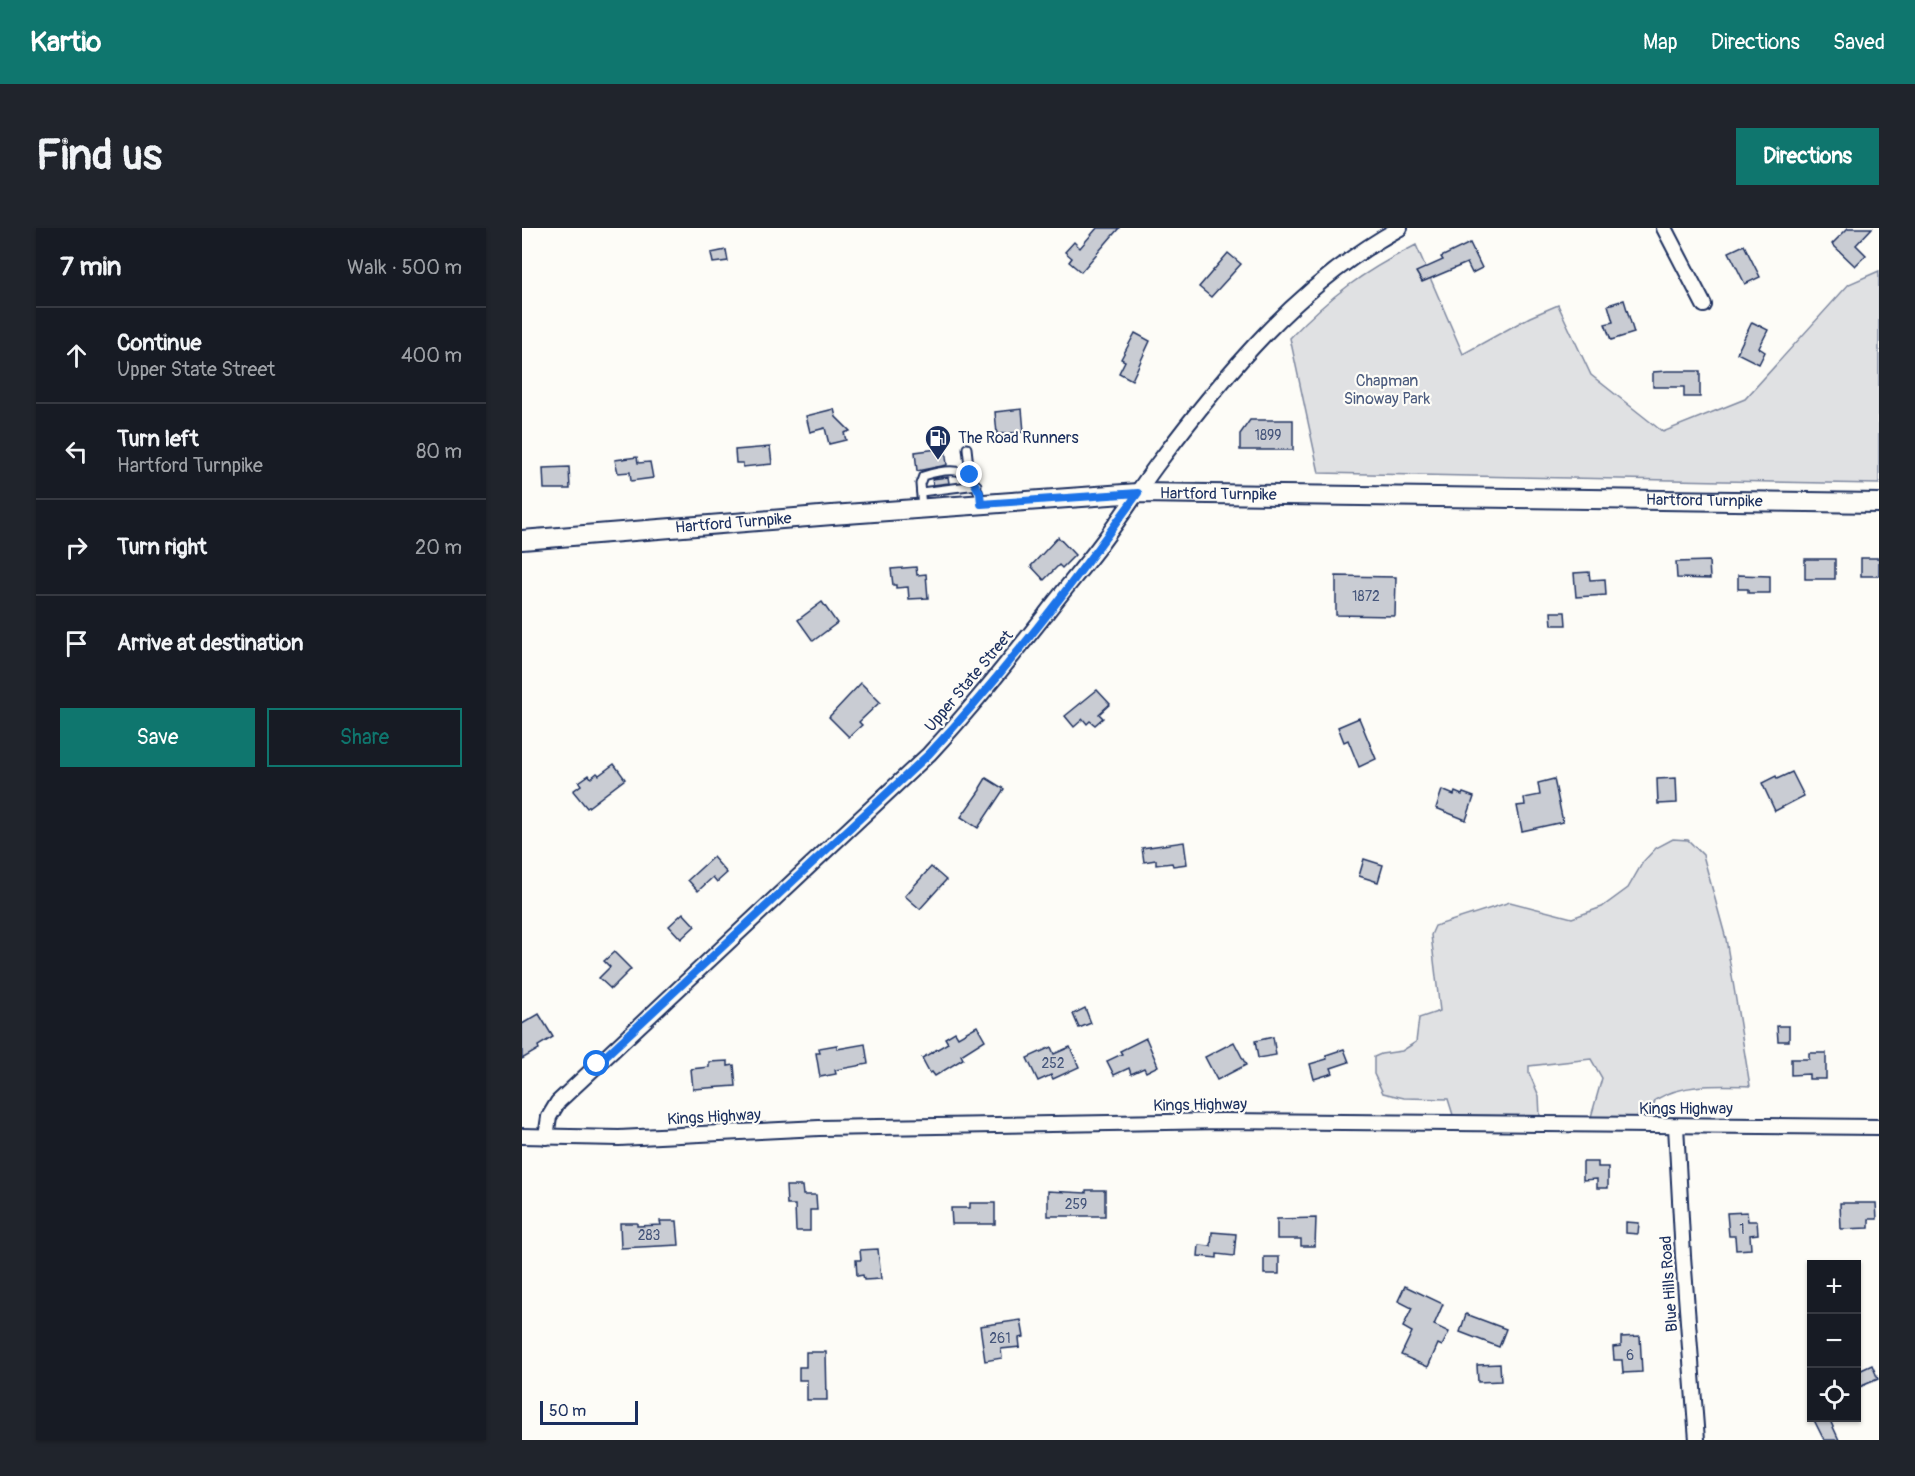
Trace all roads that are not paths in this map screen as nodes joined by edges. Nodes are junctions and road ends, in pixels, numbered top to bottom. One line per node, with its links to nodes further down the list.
1 (1400, 228): 7 (street, Upper State Street)
2 (1664, 228): 3 (street)
3 (1704, 305)
4 (966, 448): 5 (lane)
5 (970, 475): 6 (lane); 8 (lane)
6 (976, 485): 8 (lane); 10 (lane)
7 (1138, 493): 9 (main road, Hartford Turnpike); 10 (main road, Hartford Turnpike); 15 (street, Upper State Street)
8 (921, 500): 10 (main road, Hartford Turnpike); 11 (main road, Hartford Turnpike)
9 (1879, 503)
10 (981, 504)
11 (522, 540)
12 (1676, 1126): 13 (street, Kings Highway); 15 (street, Kings Highway); 16 (street, Blue Hills Road)
13 (1879, 1126)
14 (522, 1136): 15 (street, Kings Highway)
15 (546, 1137)
16 (1697, 1440)

